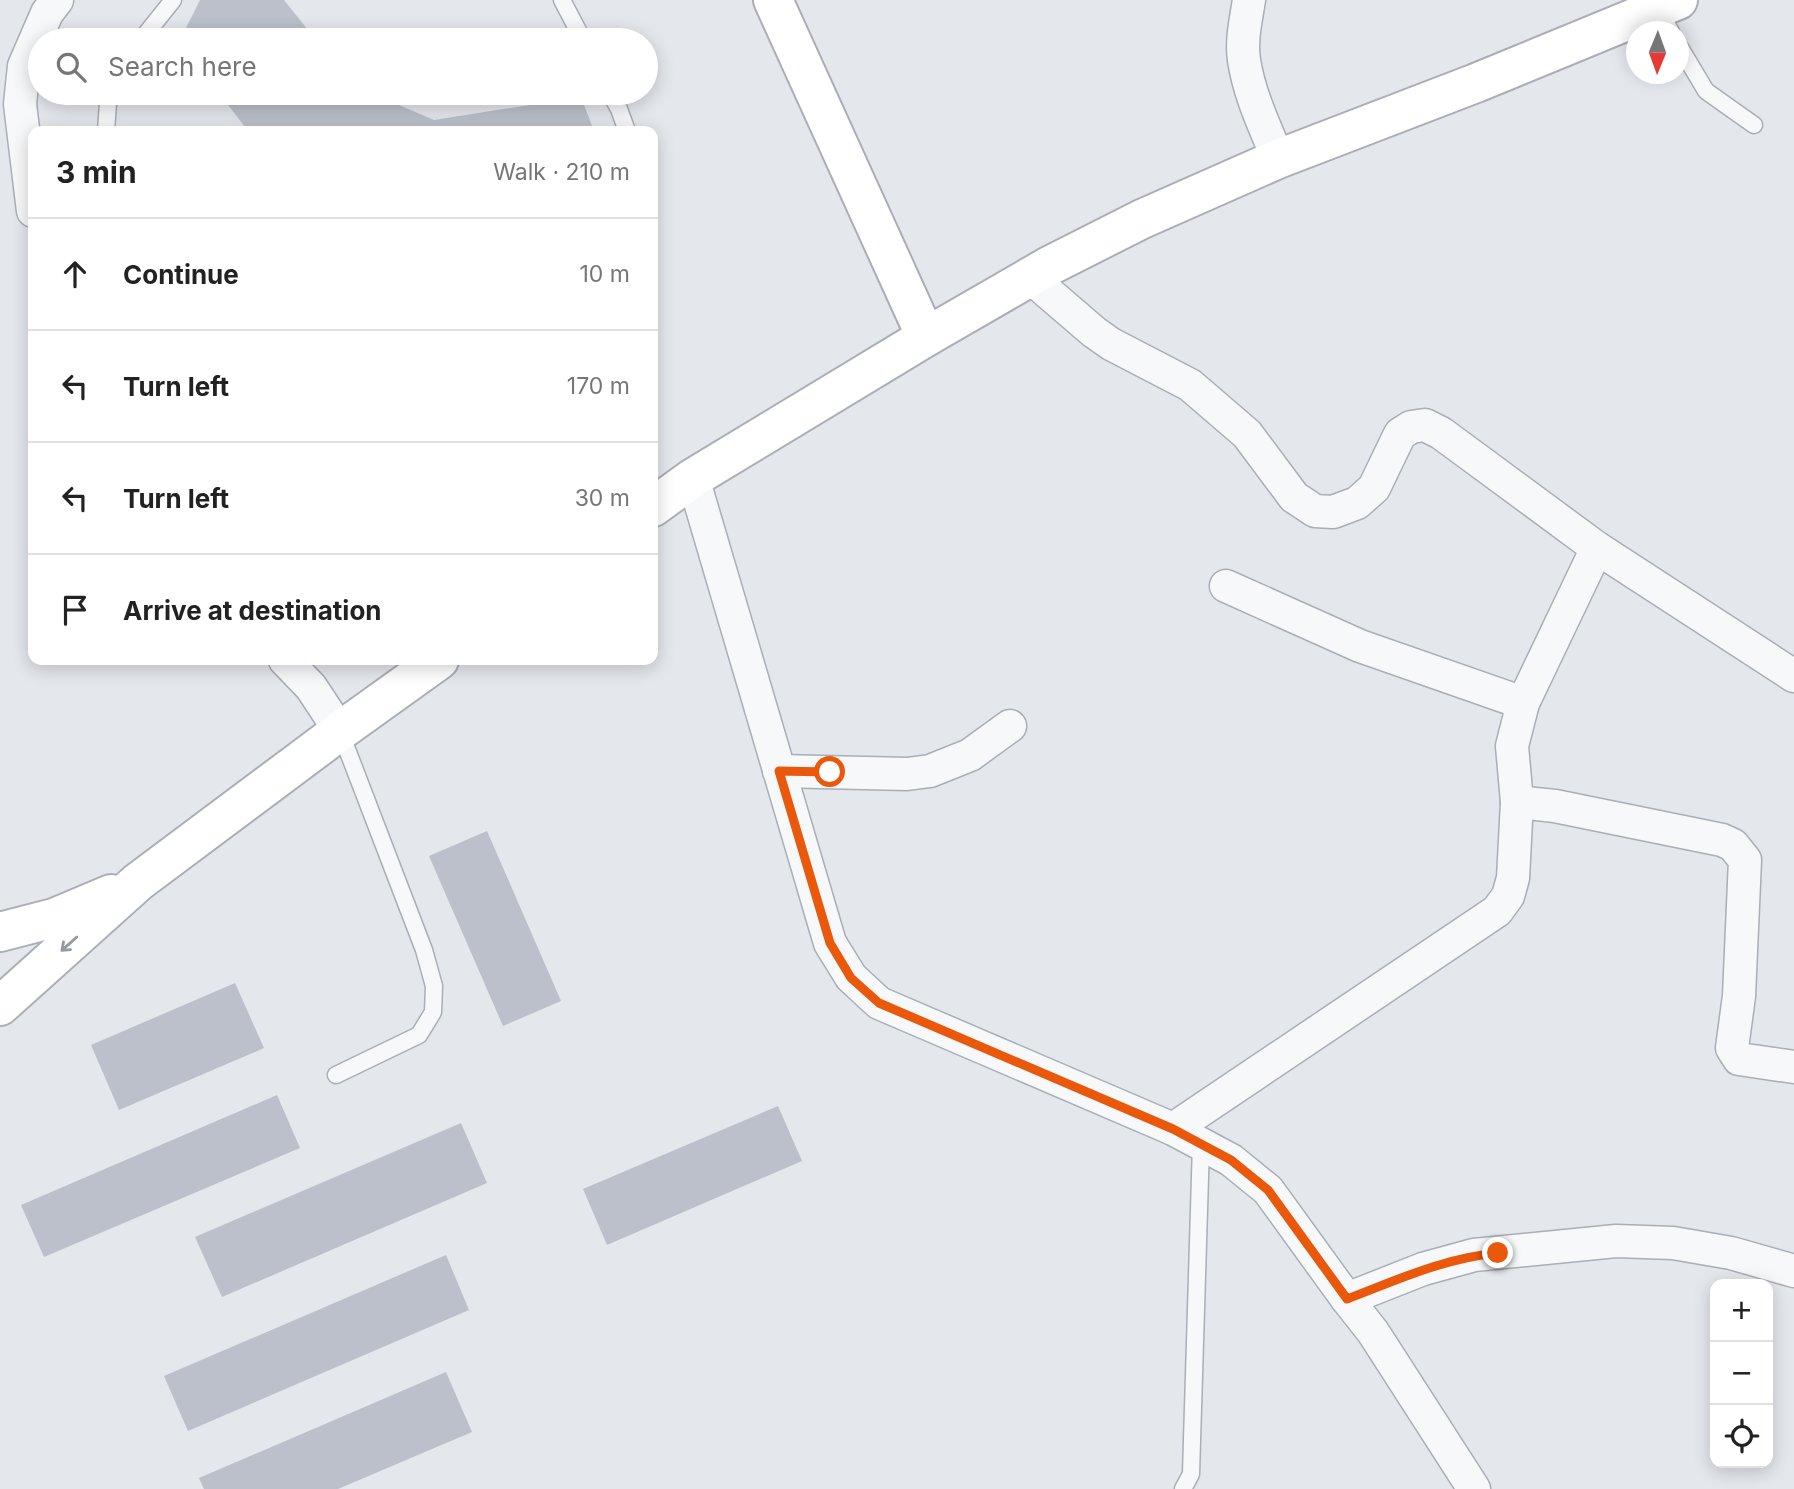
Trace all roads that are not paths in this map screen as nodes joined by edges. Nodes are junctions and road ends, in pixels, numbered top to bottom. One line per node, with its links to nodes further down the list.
1 (57, 0): 7 (street)
2 (173, 0): 8 (lane)
3 (562, 0): 9 (lane)
4 (774, 0): 20 (main road)
5 (1249, 0): 17 (street)
6 (1669, 13): 17 (main road)
7 (40, 28)
8 (151, 28)
9 (577, 28)
10 (28, 57): 18 (street)
11 (1689, 62): 14 (lane)
12 (108, 105): 15 (lane)
13 (617, 105): 16 (lane)
14 (1754, 125)
15 (106, 126)
16 (625, 126)
17 (1278, 159): 19 (main road)
18 (28, 170)
19 (1030, 277): 20 (main road); 23 (street)
20 (926, 337): 21 (main road)
21 (693, 478): 22 (main road); 31 (street)
22 (658, 503)
23 (1597, 548): 27 (street); 28 (street)
24 (1226, 586): 28 (street)
25 (290, 665): 30 (street)
26 (432, 665): 30 (main road)
27 (1794, 676)
28 (1523, 703): 32 (street)
29 (1010, 726): 31 (street)
30 (340, 731): 33 (main road); 37 (lane)
31 (779, 771): 38 (street)
32 (1517, 802): 36 (street); 38 (street)
33 (138, 882): 34 (main road); 35 (main road, one-way to 35)
34 (0, 932)
35 (0, 1006)
36 (1794, 1067)
37 (336, 1075)
38 (1173, 1129): 39 (street)
39 (1201, 1144): 41 (street); 42 (lane)
40 (1794, 1271): 41 (street)
41 (1347, 1299): 43 (street)
42 (1183, 1489)
43 (1474, 1489)

